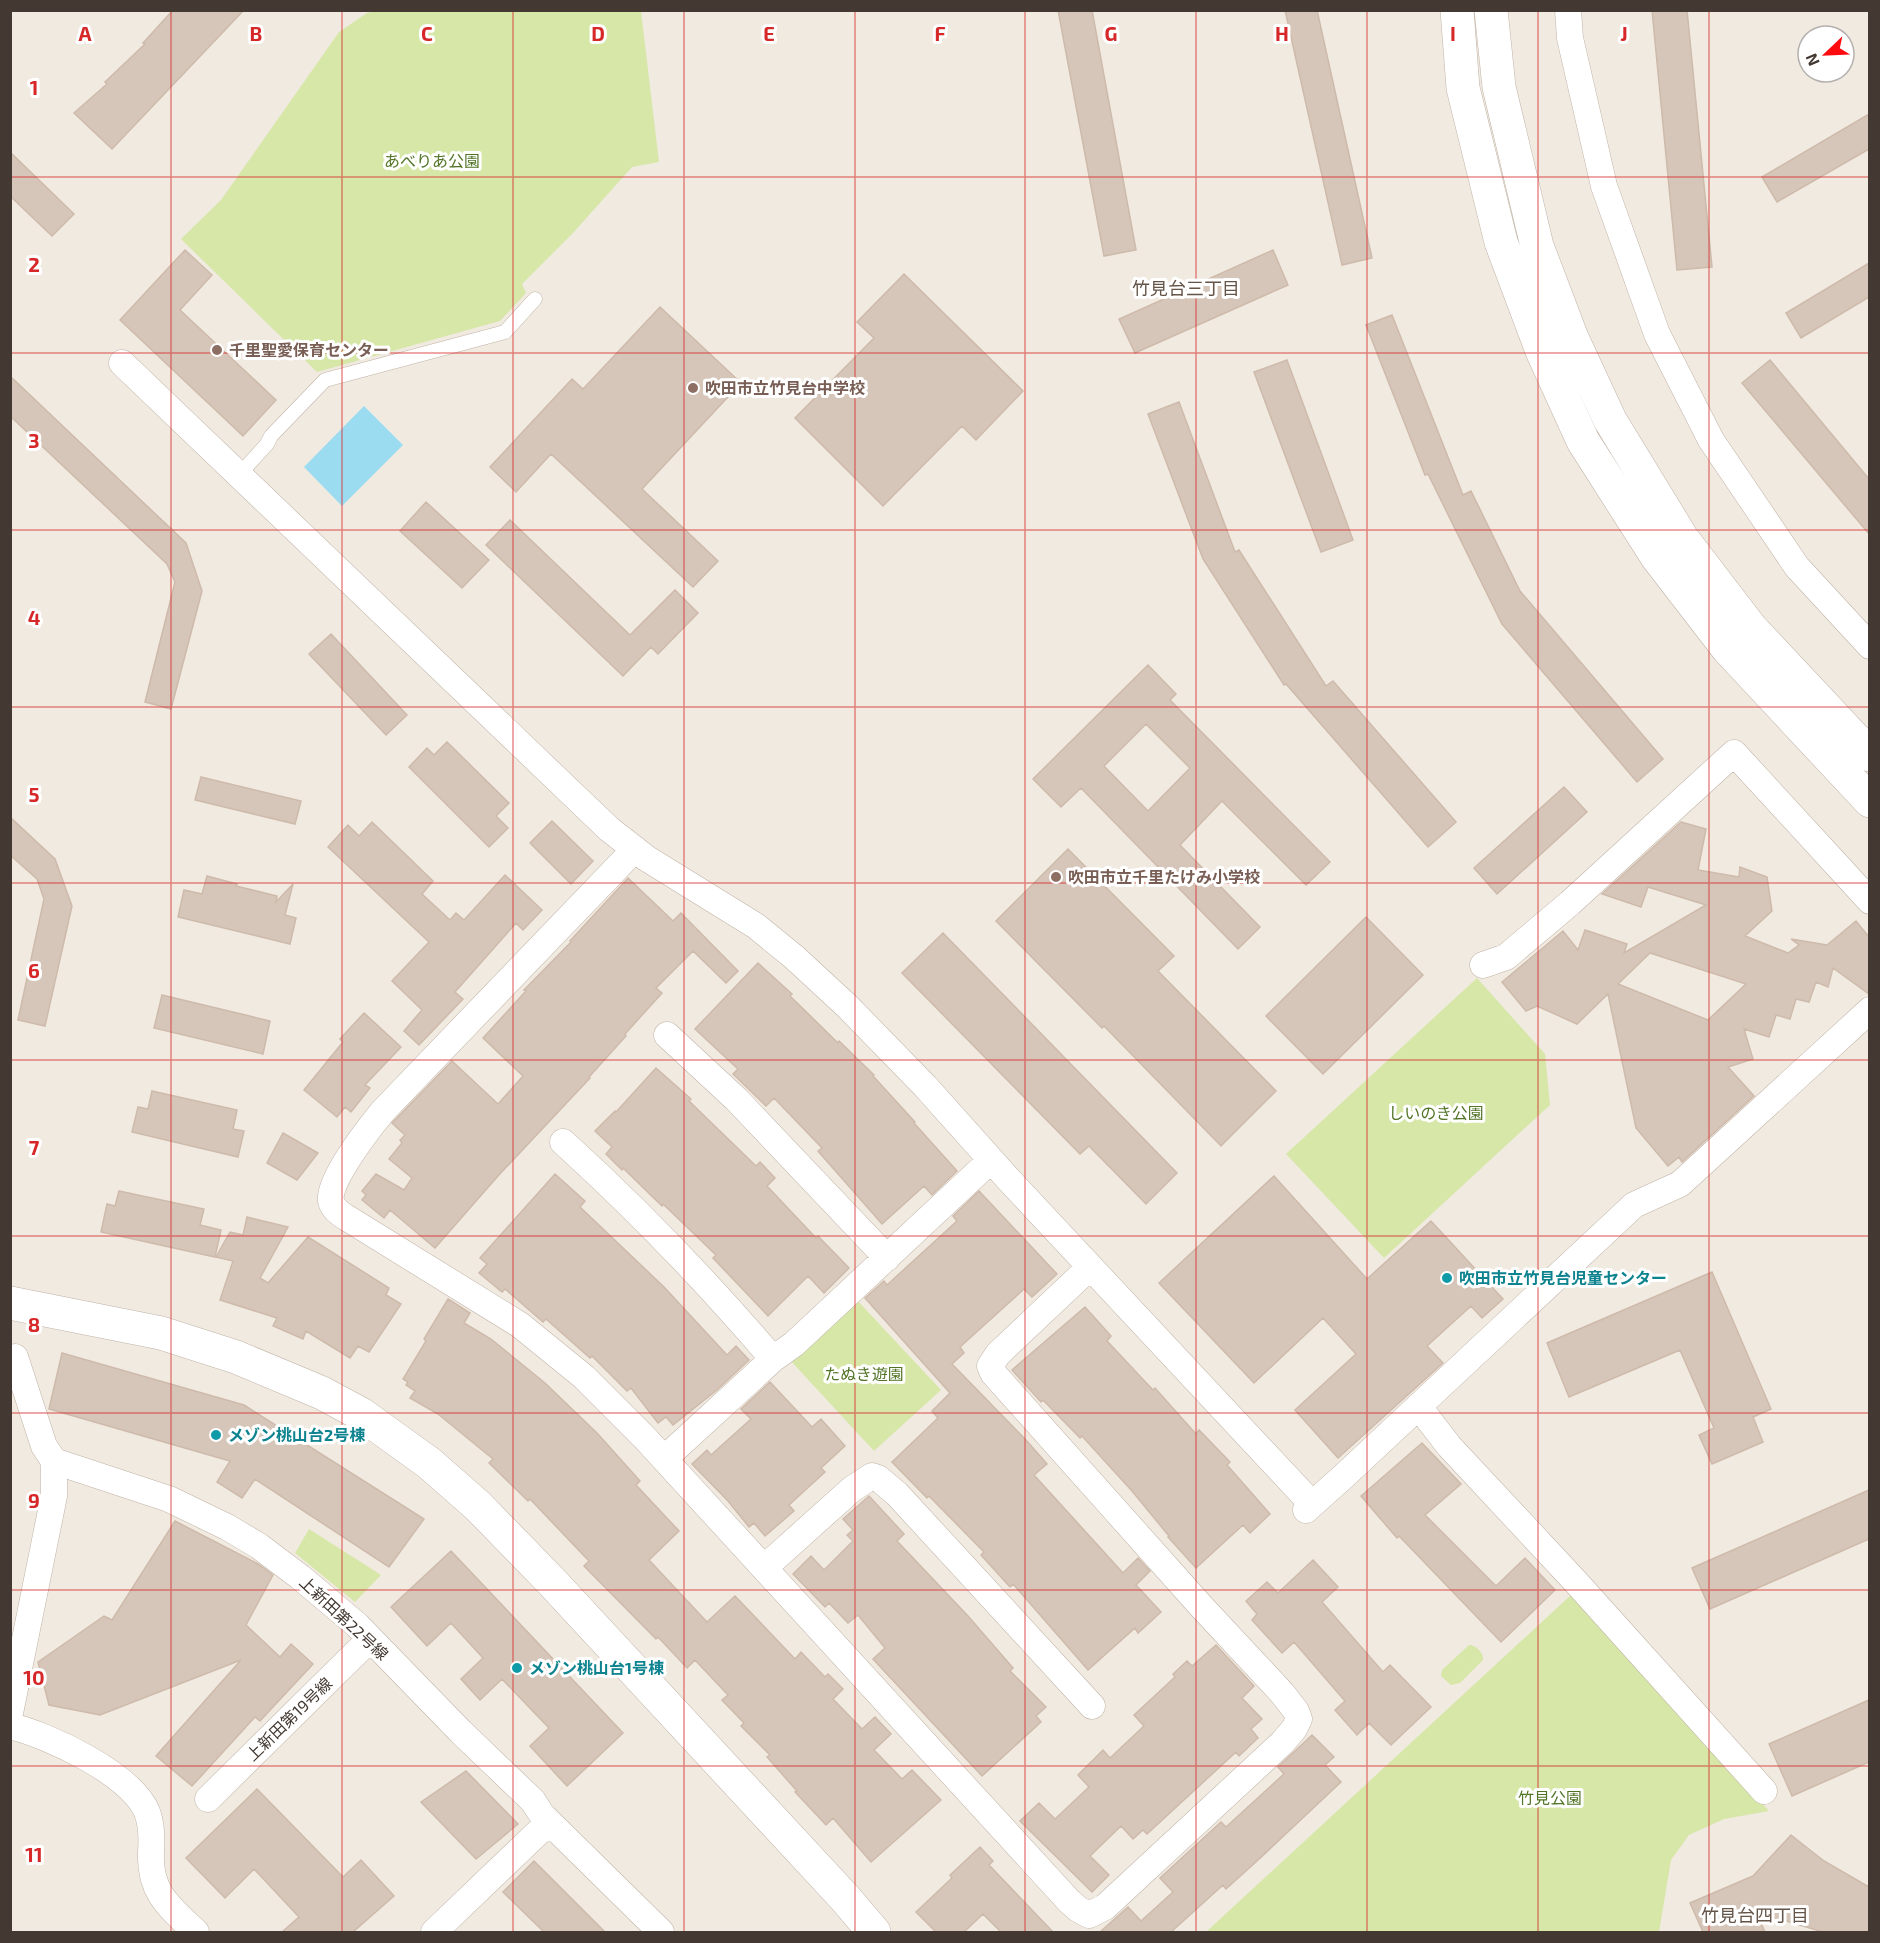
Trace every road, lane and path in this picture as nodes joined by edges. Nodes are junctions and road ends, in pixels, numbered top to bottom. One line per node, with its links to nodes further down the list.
1 (1457, 10): 9 (street)
2 (1491, 10): 8 (street)
3 (1569, 10): 7 (street)
4 (535, 299): 6 (lane)
5 (122, 363): 6 (street)
6 (239, 475): 10 (street)
7 (1868, 642)
8 (1869, 755)
9 (1869, 801)
10 (635, 849): 16 (street); 23 (street)
11 (1869, 901): 12 (street)
12 (1483, 965)
13 (1869, 1010): 22 (street)
14 (667, 1035): 17 (street)
15 (563, 1142): 21 (street)
16 (991, 1160): 17 (street); 18 (street)
17 (887, 1258): 21 (street)
18 (1090, 1268): 22 (street); 25 (street)
19 (10, 1303): 33 (street)
20 (15, 1357): 24 (street)
21 (773, 1359): 23 (street)
22 (1419, 1407): 30 (street)
23 (664, 1459): 25 (street)
24 (54, 1461): 26 (street, 上新田第22号線); 28 (street)
25 (764, 1568): 27 (street)
26 (370, 1639): 31 (street, 上新田第19号線); 32 (street, 上新田第22号線)
27 (1092, 1706)
28 (10, 1713)
29 (10, 1725): 34 (street)
30 (1764, 1791)
31 (208, 1799)
32 (549, 1822): 35 (street); 36 (street, 上新田第22号線)
33 (857, 1929)
34 (196, 1932)
35 (434, 1932)
36 (661, 1932)

